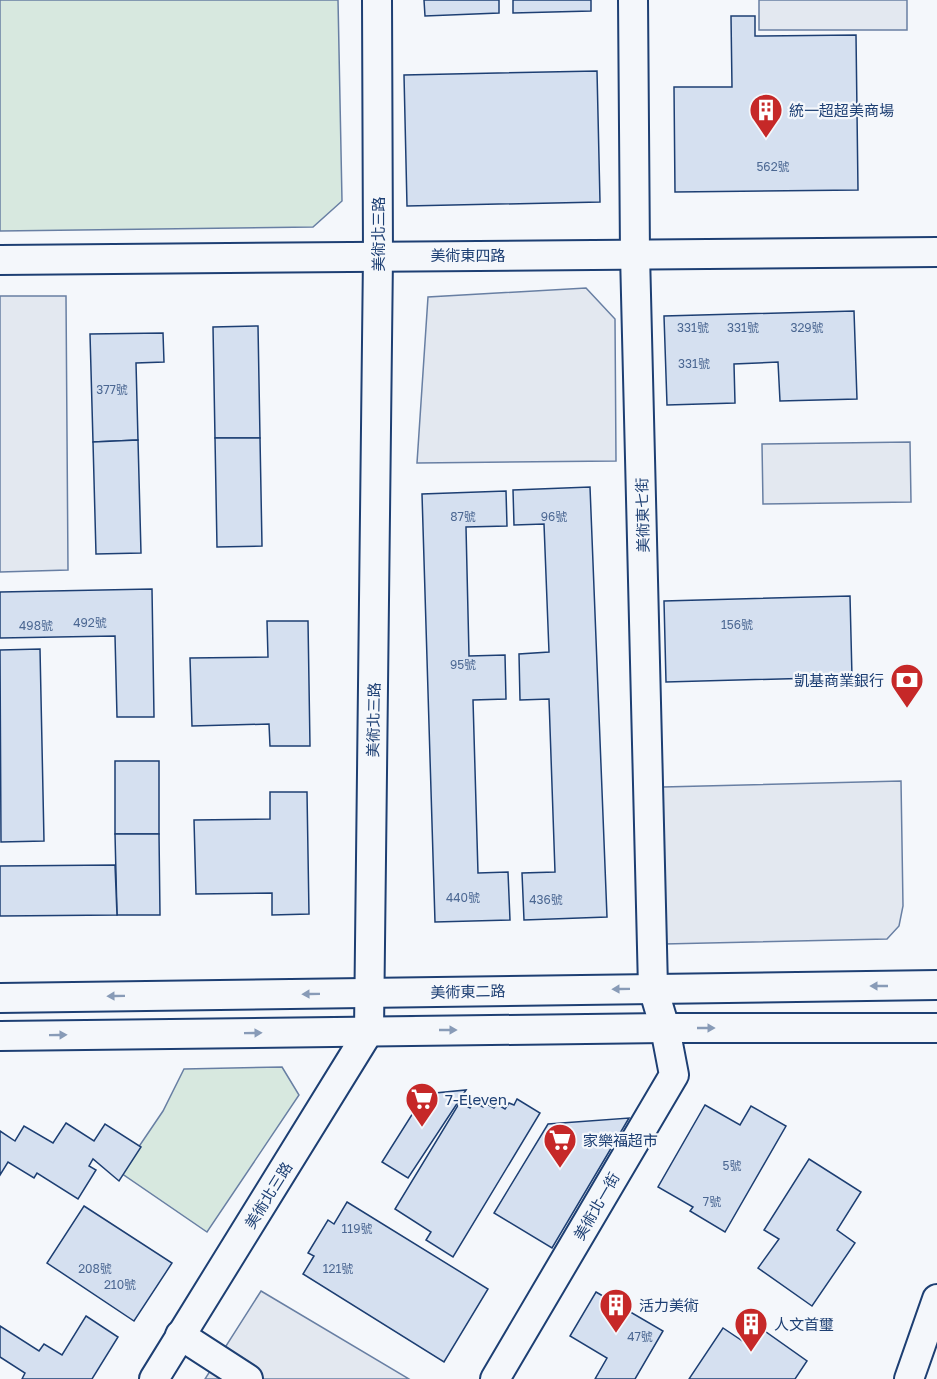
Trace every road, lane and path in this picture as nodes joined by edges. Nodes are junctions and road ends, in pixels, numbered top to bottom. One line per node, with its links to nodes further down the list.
1 (377, 0): 5 (street, 美術北三路)
2 (633, 0): 4 (street, 美術東七街)
3 (937, 252): 4 (street, 美術東四路)
4 (635, 254): 5 (street, 美術東四路); 8 (street, 美術東七街)
5 (378, 256): 6 (street, 美術東四路); 9 (street, 美術北三路)
6 (0, 260)
7 (937, 985): 8 (street, 美術東二路, one-way to 8)
8 (653, 988): 9 (street, 美術東二路, one-way to 9); 11 (street, 美術東七街)
9 (370, 993): 10 (street, 美術東二路, one-way to 10); 13 (street, 美術北三路)
10 (0, 998)
11 (665, 1028): 12 (street, one-way to 12); 13 (street, one-way to 11); 19 (street, 美術北一街)
12 (937, 1028)
13 (369, 1031): 14 (street, one-way to 13); 16 (street, 美術北三路)
14 (0, 1036)
15 (937, 1299): 20 (street)
16 (180, 1335): 17 (street, 美術北三路); 18 (street)
17 (154, 1379)
18 (248, 1379)
19 (495, 1379)
20 (909, 1379)

